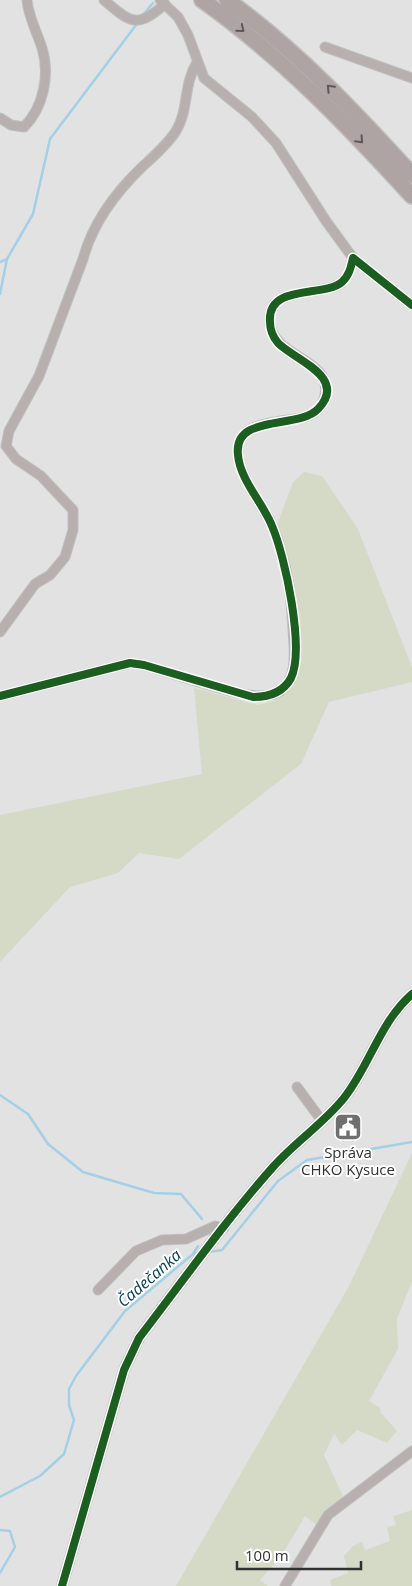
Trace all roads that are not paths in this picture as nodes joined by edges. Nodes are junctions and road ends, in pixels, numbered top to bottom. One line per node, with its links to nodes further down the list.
1 (27, 0): 9 (street)
2 (104, 0): 5 (street)
3 (202, 0): 11 (highway, one-way to 11)
4 (227, 0): 10 (highway, one-way to 4)
5 (162, 2): 7 (street)
6 (325, 47): 8 (street)
7 (197, 62): 12 (street); 14 (street)
8 (412, 78)
9 (0, 118)
10 (412, 175)
11 (412, 196)
12 (354, 258): 13 (street); 15 (street)
13 (412, 305)
14 (0, 632)
15 (0, 696)
16 (412, 994): 18 (street)
17 (297, 1087): 18 (street)
18 (322, 1120): 19 (street)
19 (224, 1228): 20 (street); 22 (street)
20 (98, 1290)
21 (412, 1451): 23 (street)
22 (62, 1586)
23 (285, 1586)

